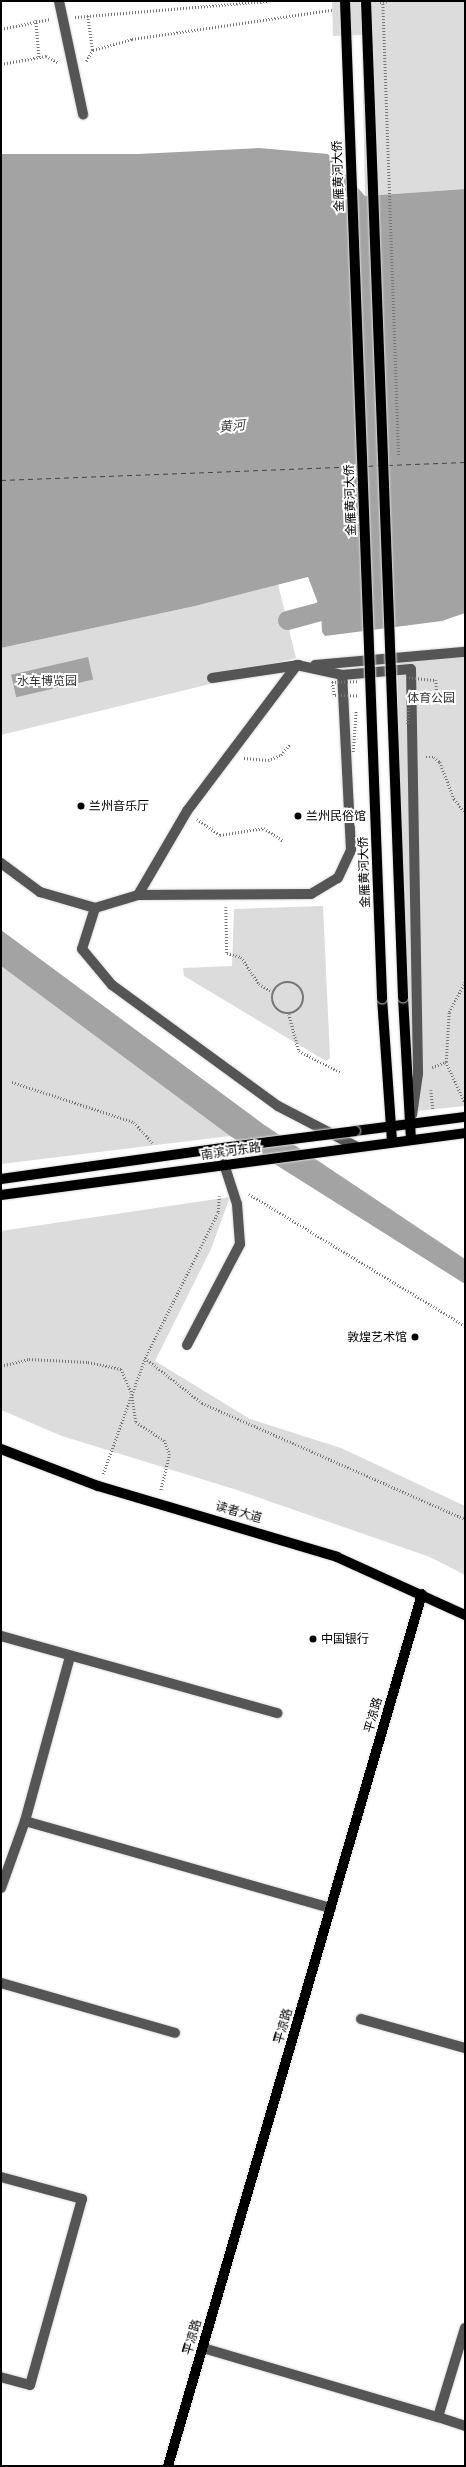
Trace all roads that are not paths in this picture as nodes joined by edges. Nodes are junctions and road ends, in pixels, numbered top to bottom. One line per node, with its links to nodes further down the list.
1 (59, 1): 4 (street, bridge)
2 (345, 1): 14 (main road, 金雁黄河大侨, bridge)
3 (370, 2): 13 (main road, bridge)
4 (83, 114)
5 (465, 652): 6 (street)
6 (297, 665): 7 (street); 8 (street); 10 (street)
7 (342, 675): 10 (street); 13 (street)
8 (212, 678)
9 (1, 863): 11 (street)
10 (138, 895): 11 (street)
11 (95, 908): 18 (street)
12 (465, 1117): 13 (main road, 南滨河东路)
13 (410, 1124): 14 (main road, 南滨河东路); 16 (main road)
14 (390, 1127): 17 (main road, 金雁黄河大侨); 20 (main road, 南滨河东路, bridge)
15 (465, 1133): 16 (main road, 南滨河东路)
16 (412, 1140): 17 (main road, 南滨河东路)
17 (392, 1142): 18 (main road, 南滨河东路)
18 (357, 1147): 19 (main road, 南滨河东路)
19 (224, 1164): 21 (main road, 南滨河东路); 22 (street)
20 (1, 1179)
21 (1, 1195)
22 (186, 1345)
23 (1, 1450): 24 (main road, 读者大道)
24 (422, 1594): 25 (main road, 读者大道); 31 (main road, 平凉路)
25 (465, 1614)
26 (1, 1636): 27 (street)
27 (70, 1657): 28 (street); 29 (street)
28 (277, 1713)
29 (25, 1822): 30 (street); 31 (street)
30 (1, 1888)
31 (331, 1908): 38 (main road, 平凉路)
32 (1, 1983): 34 (street)
33 (361, 2019): 35 (street)
34 (175, 2033)
35 (465, 2048)
36 (1, 2176): 39 (street)
37 (465, 2328): 40 (street)
38 (203, 2348): 40 (street); 42 (main road, 平凉路)
39 (1, 2377)
40 (438, 2417): 41 (street)
41 (465, 2426)
42 (168, 2466)

